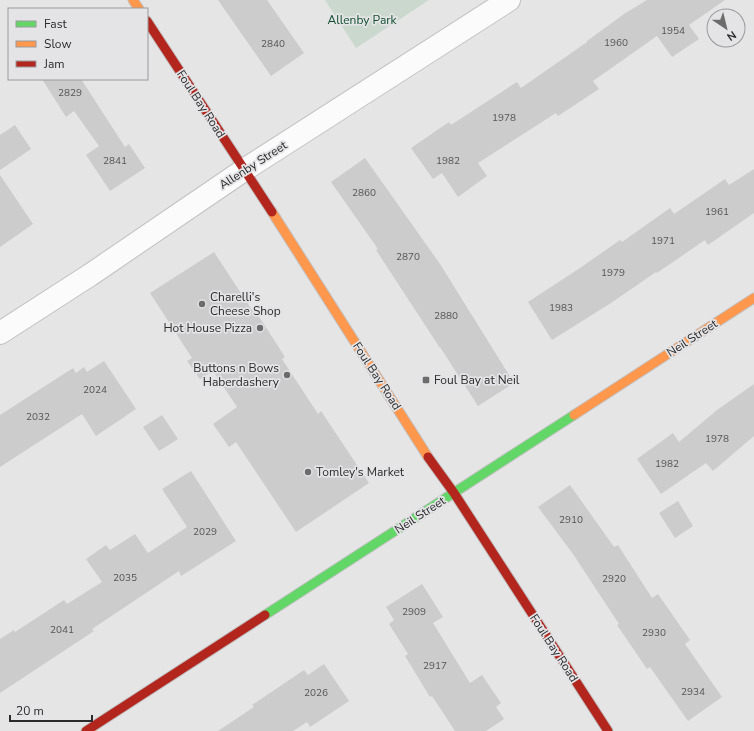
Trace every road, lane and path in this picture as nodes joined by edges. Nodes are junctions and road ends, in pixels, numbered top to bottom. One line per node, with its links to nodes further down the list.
1 (509, 0): 3 (street, Allenby Street)
2 (148, 23): 3 (main road, Foul Bay Road)
3 (244, 170): 5 (street, Allenby Street); 6 (main road, Foul Bay Road)
4 (754, 298): 6 (main road, Neil Street)
5 (0, 333)
6 (454, 493): 7 (main road, Neil Street); 8 (main road, Foul Bay Road)
7 (86, 731)
8 (608, 731)

